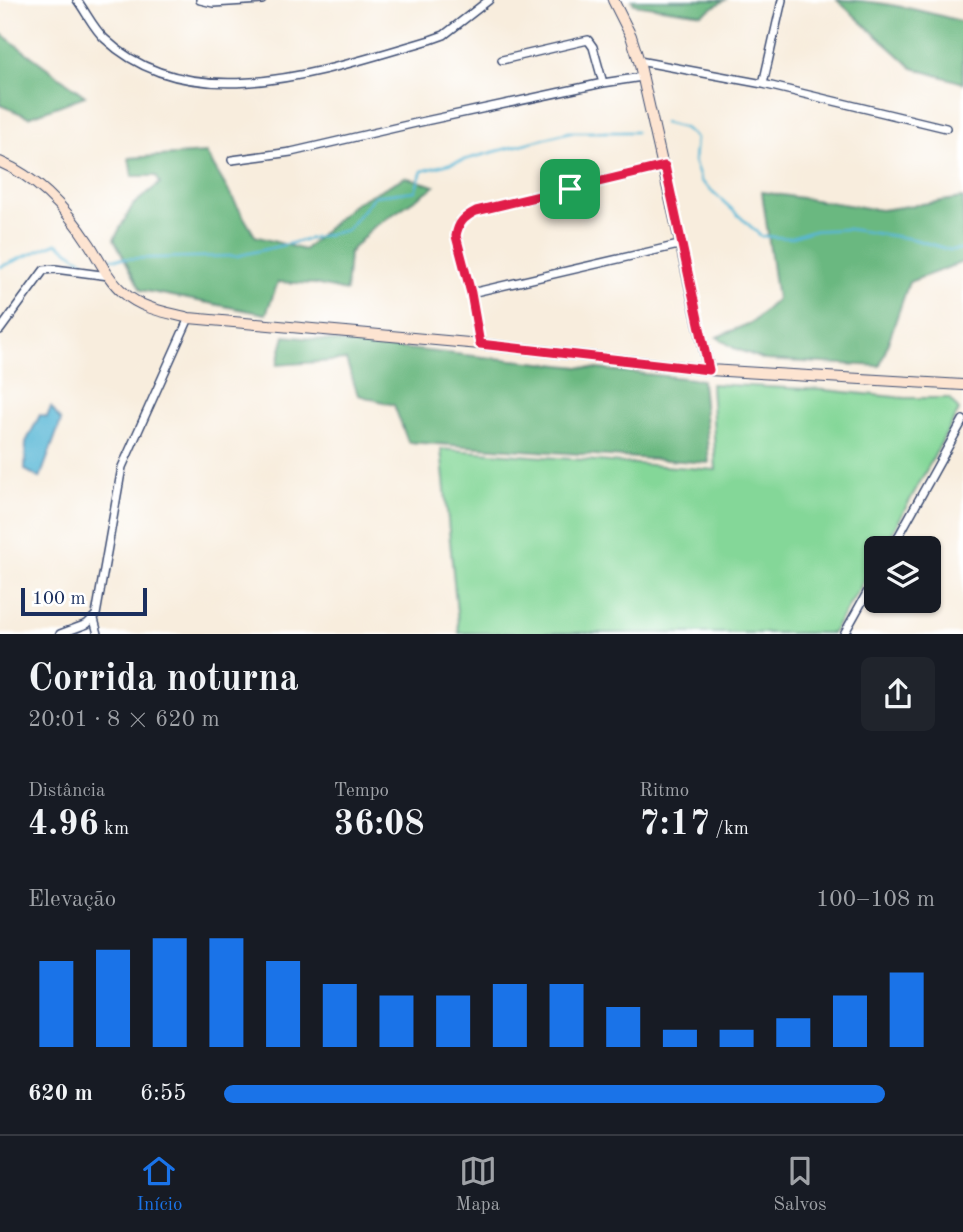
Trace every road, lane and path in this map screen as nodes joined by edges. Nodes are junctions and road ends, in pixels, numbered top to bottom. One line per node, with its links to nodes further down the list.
1 (77, 0): 4 (street)
2 (200, 0): 3 (street)
3 (262, 0)
4 (489, 0)
5 (612, 0): 8 (street)
6 (782, 0): 11 (street)
7 (502, 60): 10 (street)
8 (639, 61): 9 (street); 11 (street)
9 (642, 77): 10 (street); 15 (street)
10 (603, 83): 13 (street)
11 (763, 83): 12 (street)
12 (946, 128)
13 (232, 159)
14 (0, 162): 17 (street)
15 (665, 166): 16 (street); 18 (street)
16 (683, 244): 18 (street); 22 (street)
17 (110, 276): 19 (street); 20 (street)
18 (471, 293): 21 (street)
19 (189, 318): 21 (street); 29 (street)
20 (0, 330)
21 (480, 344): 23 (street)
22 (706, 355): 23 (street); 24 (street)
23 (696, 369): 24 (street)
24 (709, 370): 25 (street)
25 (963, 385)
26 (963, 420): 27 (street)
27 (899, 536)
28 (864, 598): 32 (street)
29 (94, 619): 30 (street); 31 (street)
30 (60, 634)
31 (98, 634)
32 (844, 634)

